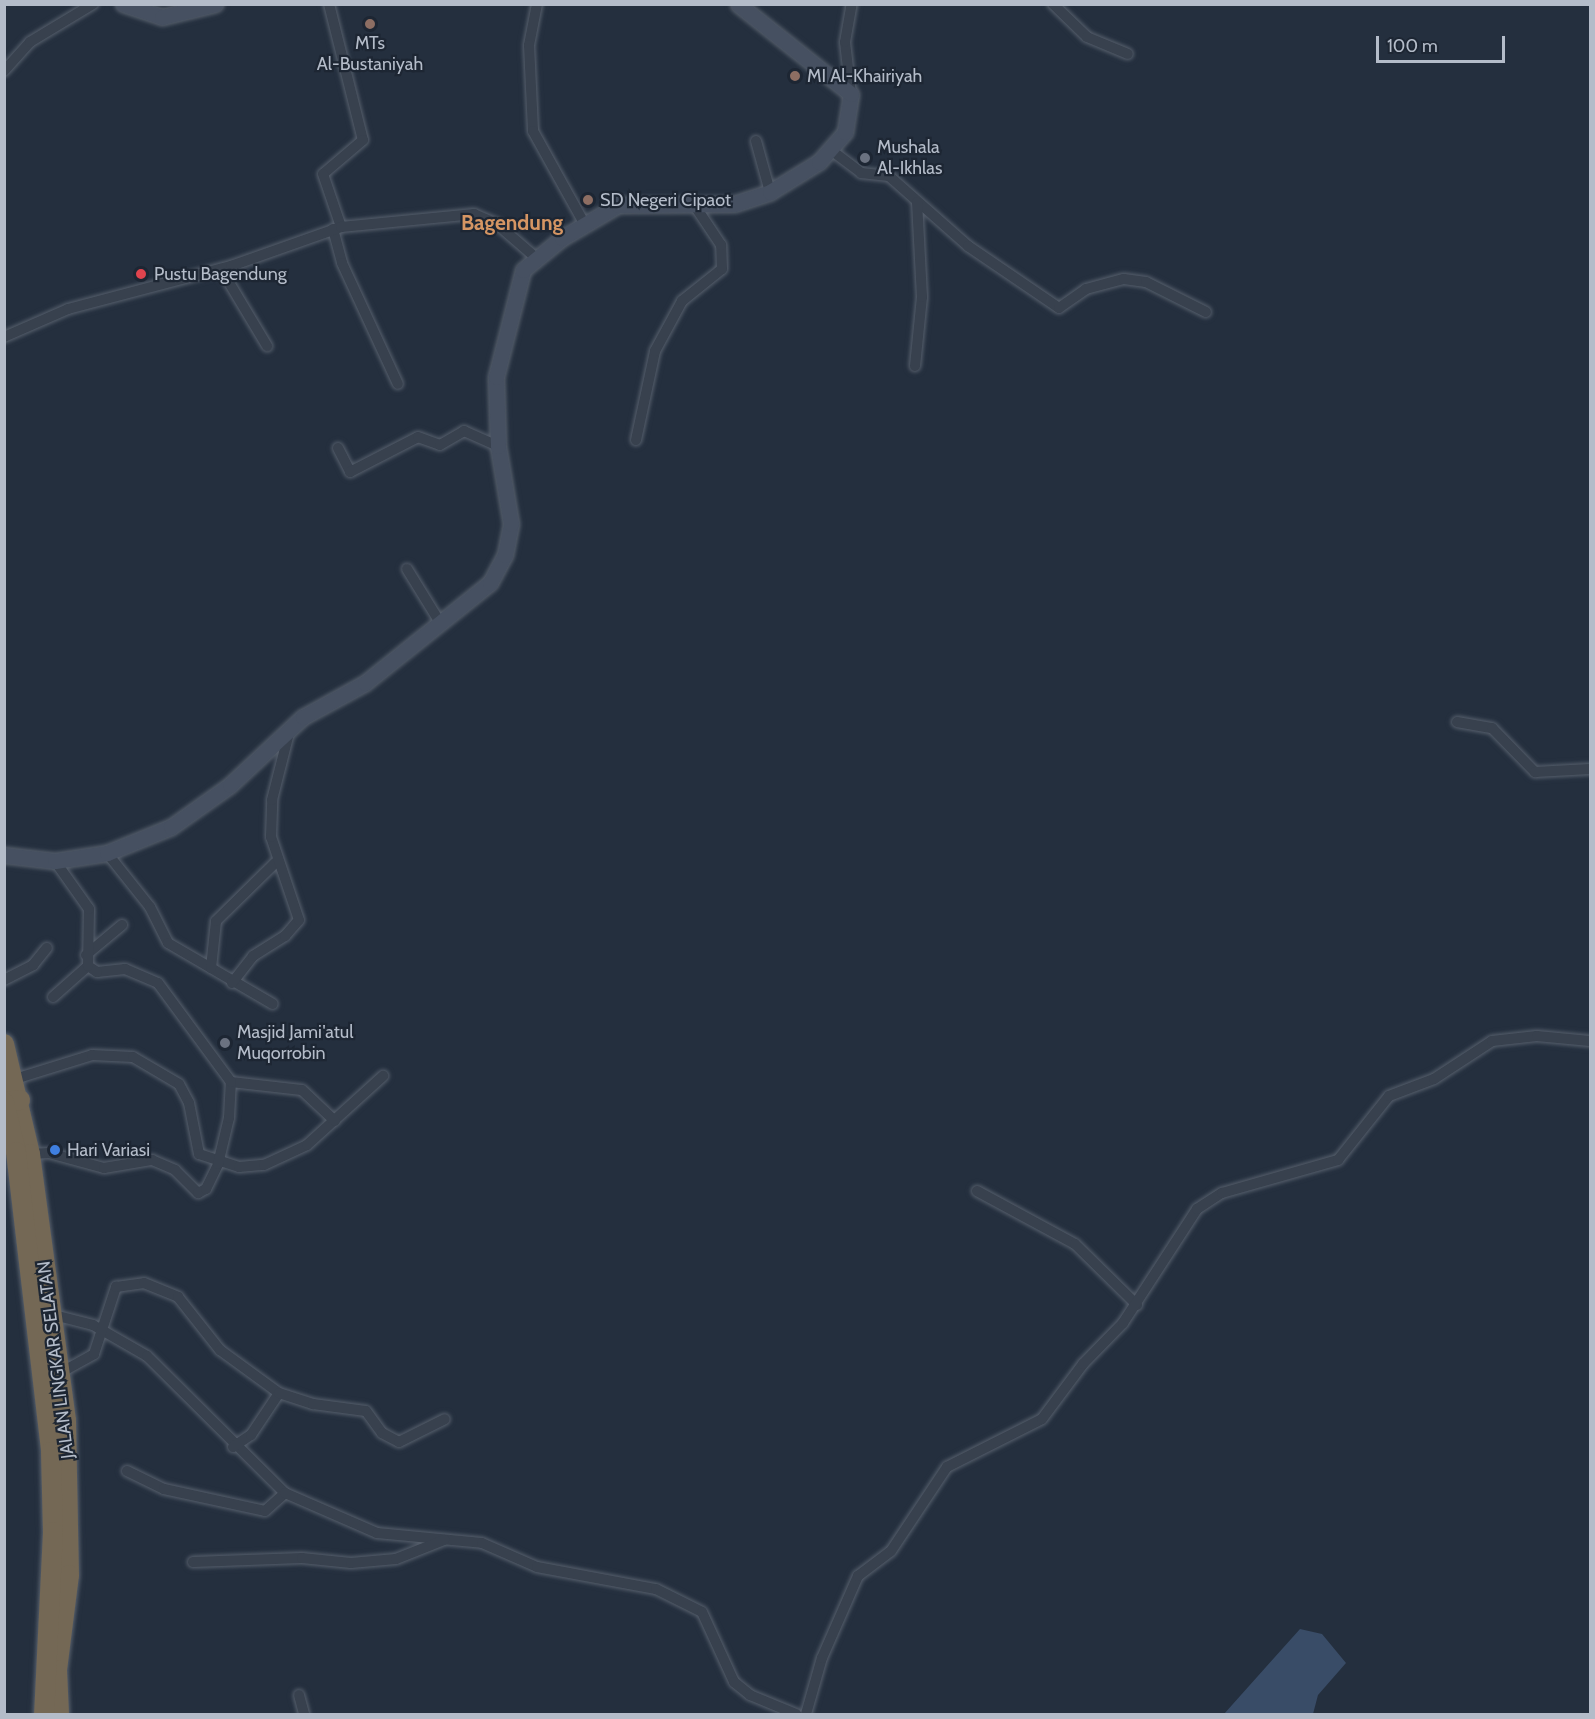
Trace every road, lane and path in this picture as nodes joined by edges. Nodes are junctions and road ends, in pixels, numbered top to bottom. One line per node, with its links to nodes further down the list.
1 (93, 4): 11 (street)
2 (123, 4): 9 (street)
3 (214, 4): 9 (street)
4 (329, 4): 19 (street)
5 (537, 4): 18 (street)
6 (738, 4): 12 (street)
7 (852, 4): 12 (street)
8 (1053, 4): 10 (street)
9 (137, 8)
10 (1128, 54)
11 (4, 71)
12 (851, 94): 14 (street)
13 (756, 141): 15 (street)
14 (831, 150): 15 (street); 16 (street)
15 (770, 192): 17 (street)
16 (917, 202): 22 (street); 25 (street)
17 (695, 206): 18 (street); 27 (street)
18 (584, 223): 20 (street)
19 (337, 228): 20 (street); 21 (street); 26 (street)
20 (535, 257): 28 (street)
21 (221, 269): 23 (street); 24 (street)
22 (1206, 312)
23 (4, 337)
24 (267, 346)
25 (915, 366)
26 (398, 384)
27 (636, 440)
28 (498, 446): 29 (street); 31 (street)
29 (338, 448)
30 (407, 568): 31 (street)
31 (441, 624): 33 (street)
32 (1457, 722): 34 (street)
33 (290, 729): 35 (street); 38 (street)
34 (1590, 770)
35 (107, 853): 37 (street); 42 (street)
36 (7, 859): 37 (street)
37 (55, 861): 41 (street)
38 (275, 863): 42 (street); 44 (street)
39 (122, 925): 41 (street)
40 (47, 948): 43 (street)
41 (87, 960): 45 (street); 51 (street)
42 (211, 968): 44 (street)
43 (4, 980)
44 (232, 983): 46 (street)
45 (53, 997)
46 (273, 1004)
47 (1590, 1041): 59 (street)
48 (4, 1044): 50 (highway, JALAN LINGKAR SELATAN)
49 (383, 1076): 53 (street)
50 (15, 1079): 52 (highway, JALAN LINGKAR SELATAN); 55 (street)
51 (231, 1082): 53 (street); 55 (street)
52 (12, 1101): 54 (highway, JALAN LINGKAR SELATAN); 57 (highway, JALAN LINGKAR SELATAN)
53 (335, 1121): 55 (street)
54 (30, 1154): 55 (street); 57 (highway, JALAN LINGKAR SELATAN)
55 (218, 1164)
56 (977, 1191): 59 (street)
57 (30, 1213): 58 (highway, JALAN LINGKAR SELATAN)
58 (34, 1235): 60 (highway, JALAN LINGKAR SELATAN); 71 (highway, JALAN LINGKAR SELATAN)
59 (1137, 1305): 75 (street)
60 (50, 1314): 61 (street); 62 (highway, JALAN LINGKAR SELATAN)
61 (105, 1330): 62 (street); 63 (street); 65 (street)
62 (60, 1373): 72 (highway, JALAN LINGKAR SELATAN)
63 (279, 1393): 64 (street); 65 (street)
64 (445, 1419)
65 (233, 1447): 67 (street)
66 (128, 1471): 67 (street)
67 (285, 1493): 68 (street)
68 (446, 1539): 69 (street); 74 (street)
69 (193, 1563)
70 (299, 1695): 73 (street)
71 (44, 1714)
72 (59, 1714)
73 (304, 1714)
74 (796, 1714)
75 (806, 1714)

